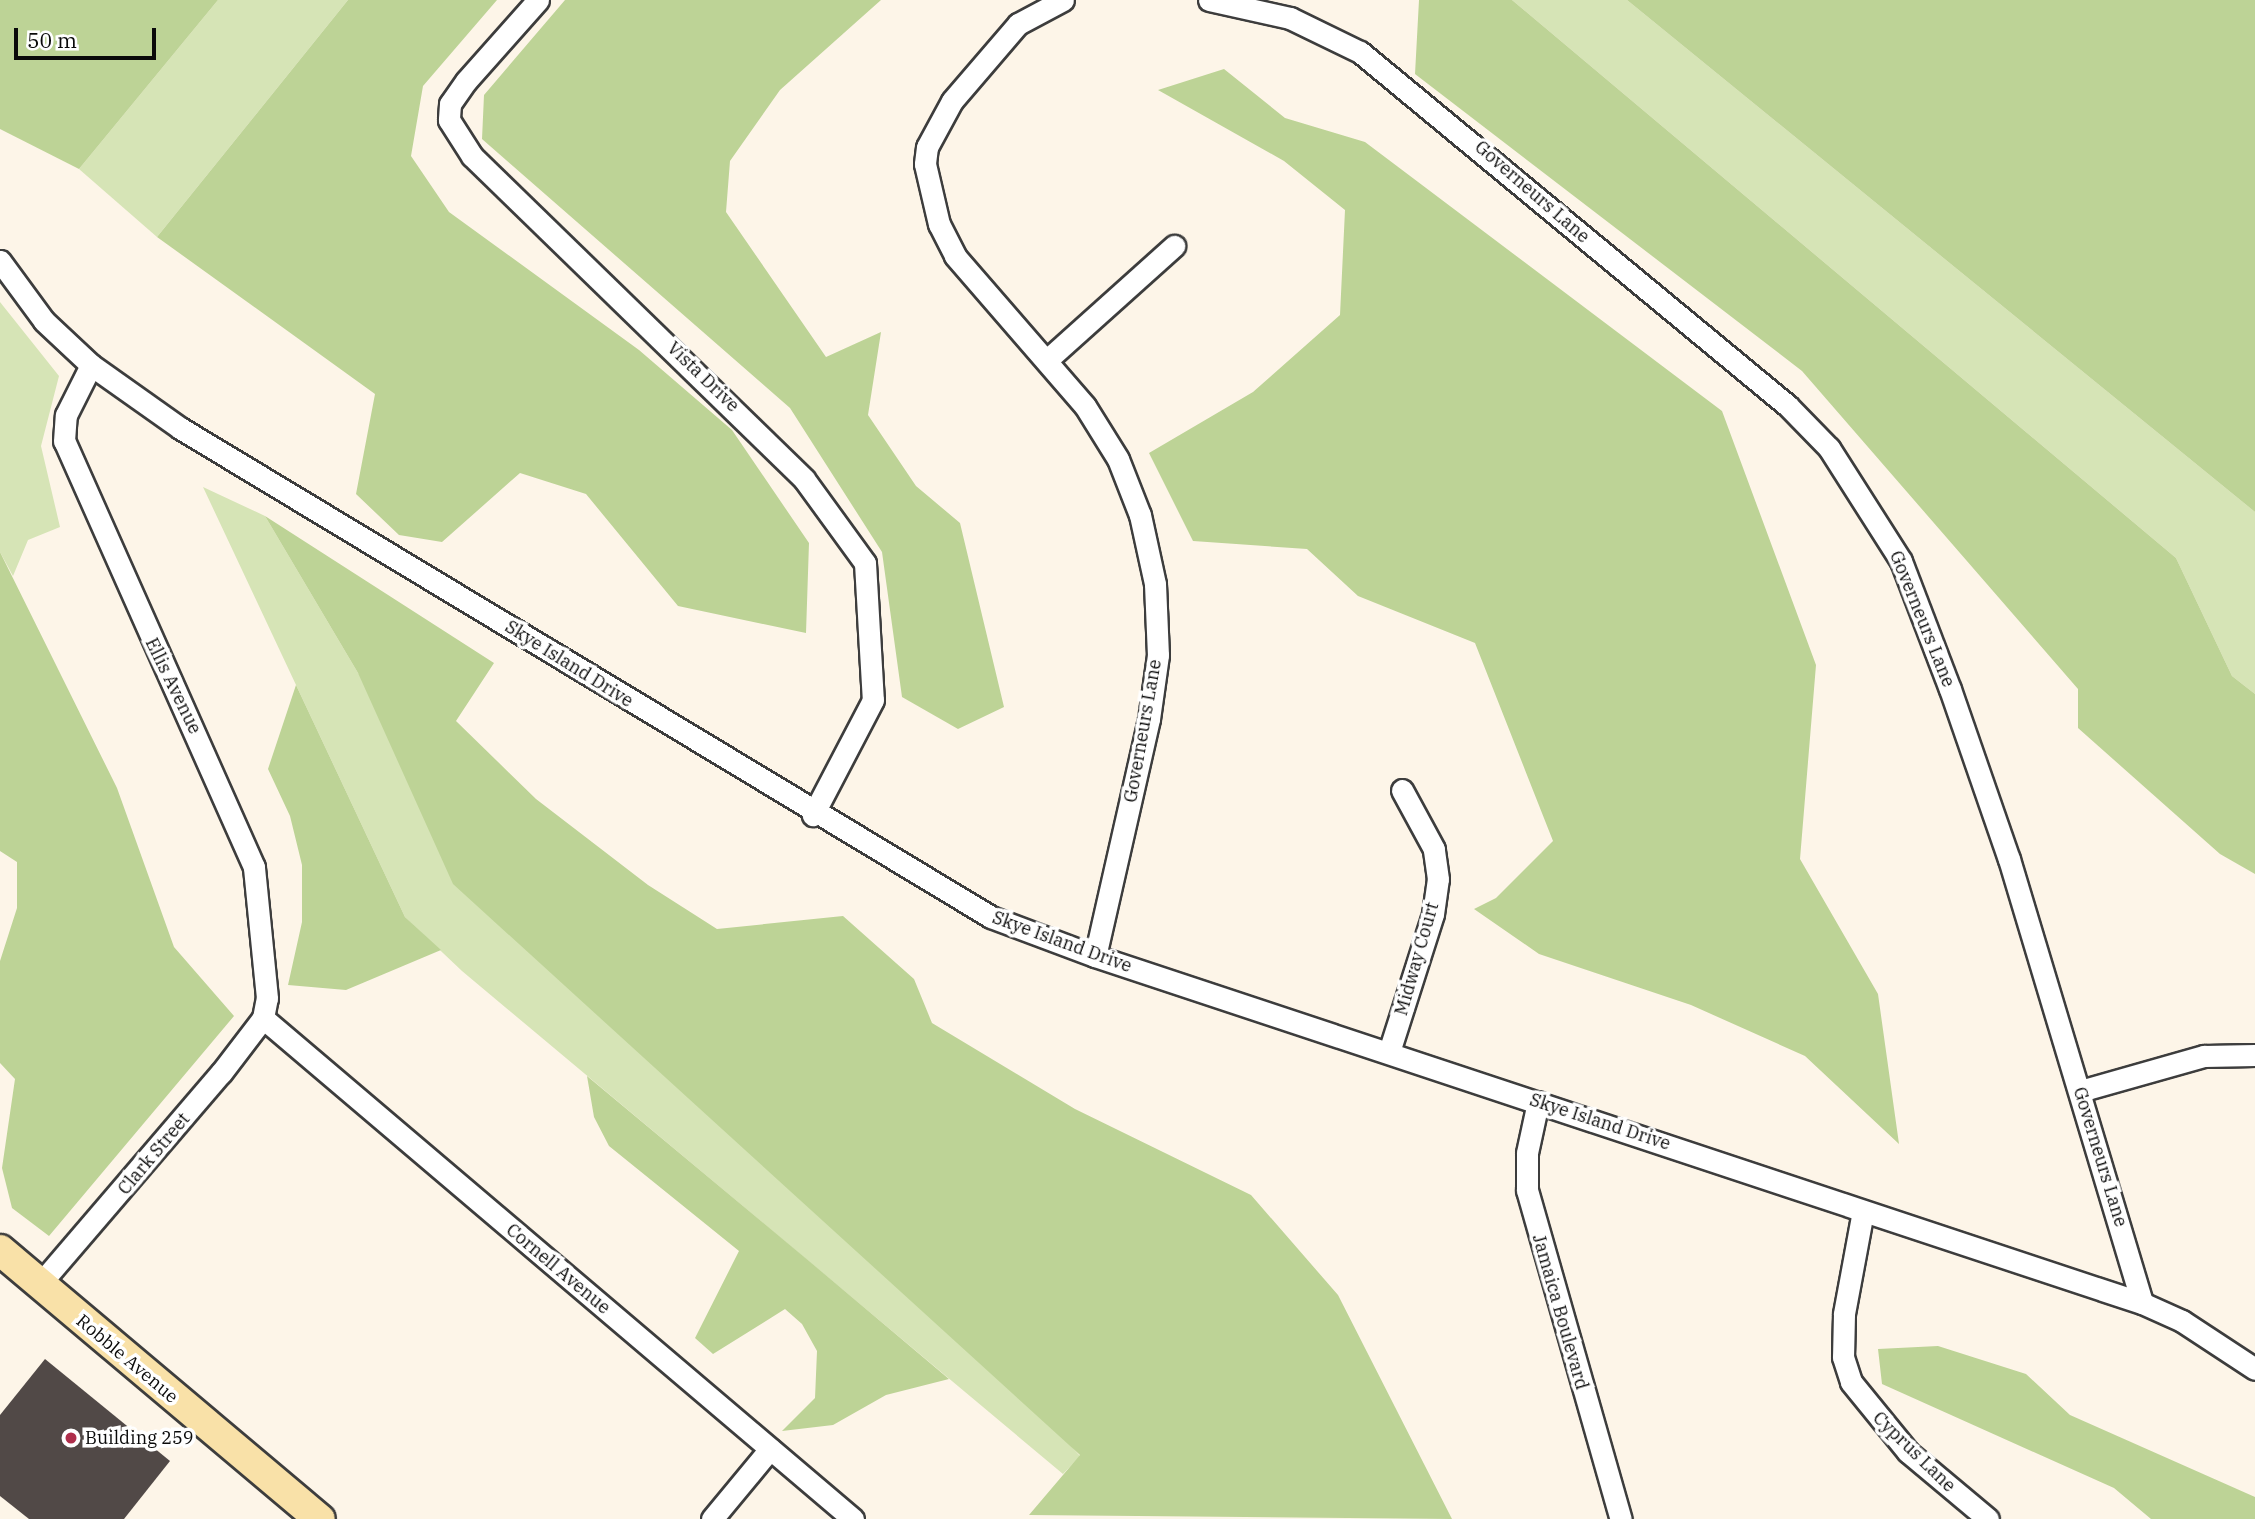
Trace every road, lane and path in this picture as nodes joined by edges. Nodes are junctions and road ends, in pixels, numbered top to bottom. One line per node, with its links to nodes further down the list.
1 (538, 0): 9 (street, Vista Drive)
2 (1063, 0): 6 (street, Governeurs Lane)
3 (1209, 0): 14 (street, Governeurs Lane)
4 (1174, 246): 6 (street)
5 (0, 261): 7 (street, Skye Island Drive)
6 (1047, 360): 10 (street, Governeurs Lane)
7 (91, 365): 9 (street, Skye Island Drive); 11 (street, Ellis Avenue)
8 (1402, 790): 12 (street, Midway Court)
9 (813, 815): 10 (street, Skye Island Drive)
10 (1095, 956): 12 (street, Skye Island Drive)
11 (263, 1018): 18 (street, Clark Street); 21 (street, Cornell Avenue)
12 (1389, 1052): 15 (street, Skye Island Drive)
13 (2255, 1055): 14 (street)
14 (2080, 1091): 19 (street, Governeurs Lane)
15 (1538, 1102): 16 (street, Skye Island Drive); 25 (street, Jamaica Boulevard)
16 (1863, 1211): 19 (street, Skye Island Drive); 26 (street, Cyprus Lane)
17 (0, 1251): 18 (street, Robble Avenue)
18 (40, 1285): 22 (street, Robble Avenue)
19 (2142, 1303): 20 (street, Skye Island Drive)
20 (2255, 1369)
21 (770, 1449): 23 (street); 24 (street, Cornell Avenue)
22 (320, 1519)
23 (712, 1519)
24 (853, 1519)
25 (1621, 1519)
26 (1988, 1519)

